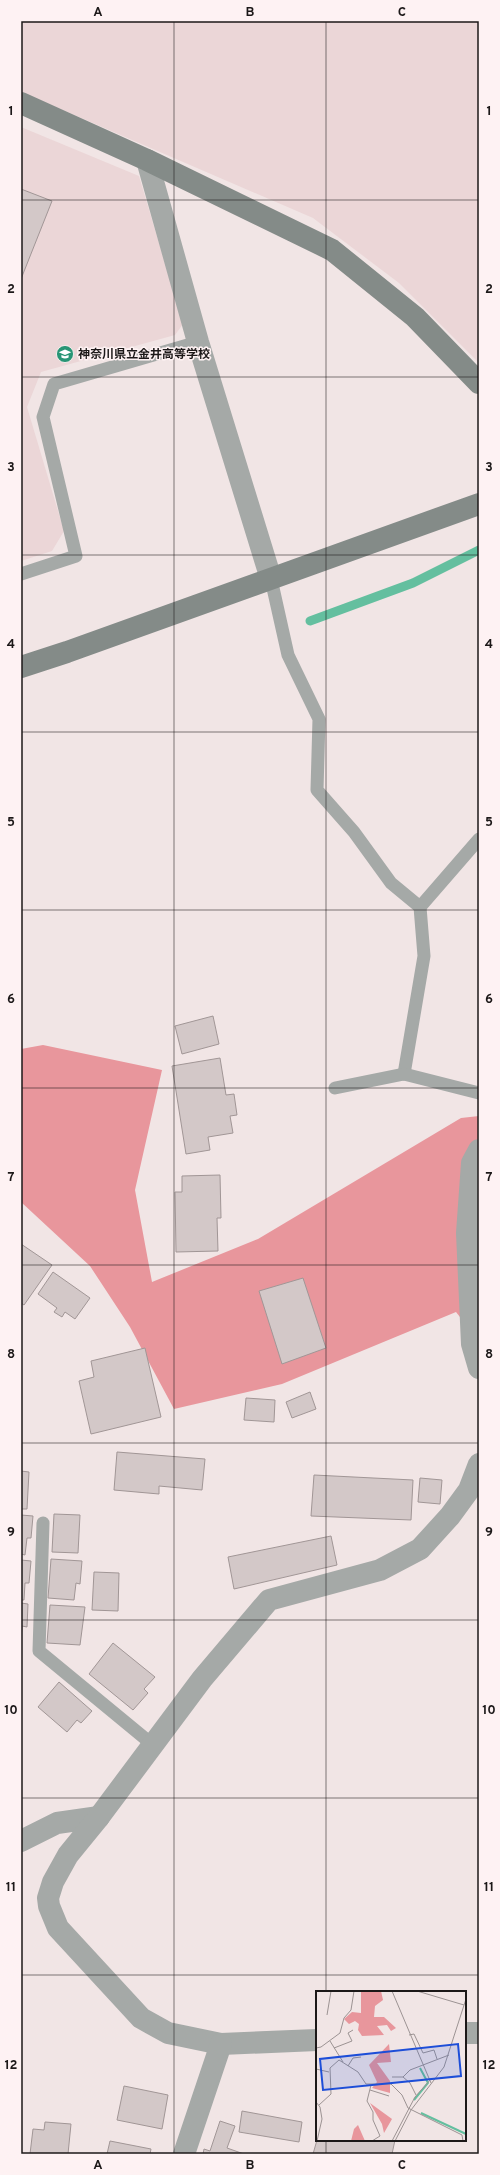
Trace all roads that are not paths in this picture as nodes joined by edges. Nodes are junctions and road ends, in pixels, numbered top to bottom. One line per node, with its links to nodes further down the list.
1 (21, 103): 2 (street)
2 (147, 160): 3 (street); 4 (street)
3 (198, 342): 6 (lane); 7 (street)
4 (479, 383)
5 (479, 504): 7 (street)
6 (21, 574)
7 (271, 579): 8 (street); 10 (lane)
8 (21, 667)
9 (479, 839): 10 (lane)
10 (420, 907): 11 (lane)
11 (404, 1074): 12 (lane); 13 (lane)
12 (336, 1088)
13 (479, 1093)
14 (479, 1150): 15 (street)
15 (479, 1368)
16 (479, 1464): 18 (street)
17 (43, 1523): 18 (lane)
18 (153, 1745): 19 (street)
19 (99, 1817): 20 (street); 24 (street)
20 (21, 1841)
21 (466, 2033): 22 (street)
22 (479, 2033)
23 (316, 2040): 24 (street)
24 (221, 2044): 25 (street)
25 (184, 2154)

